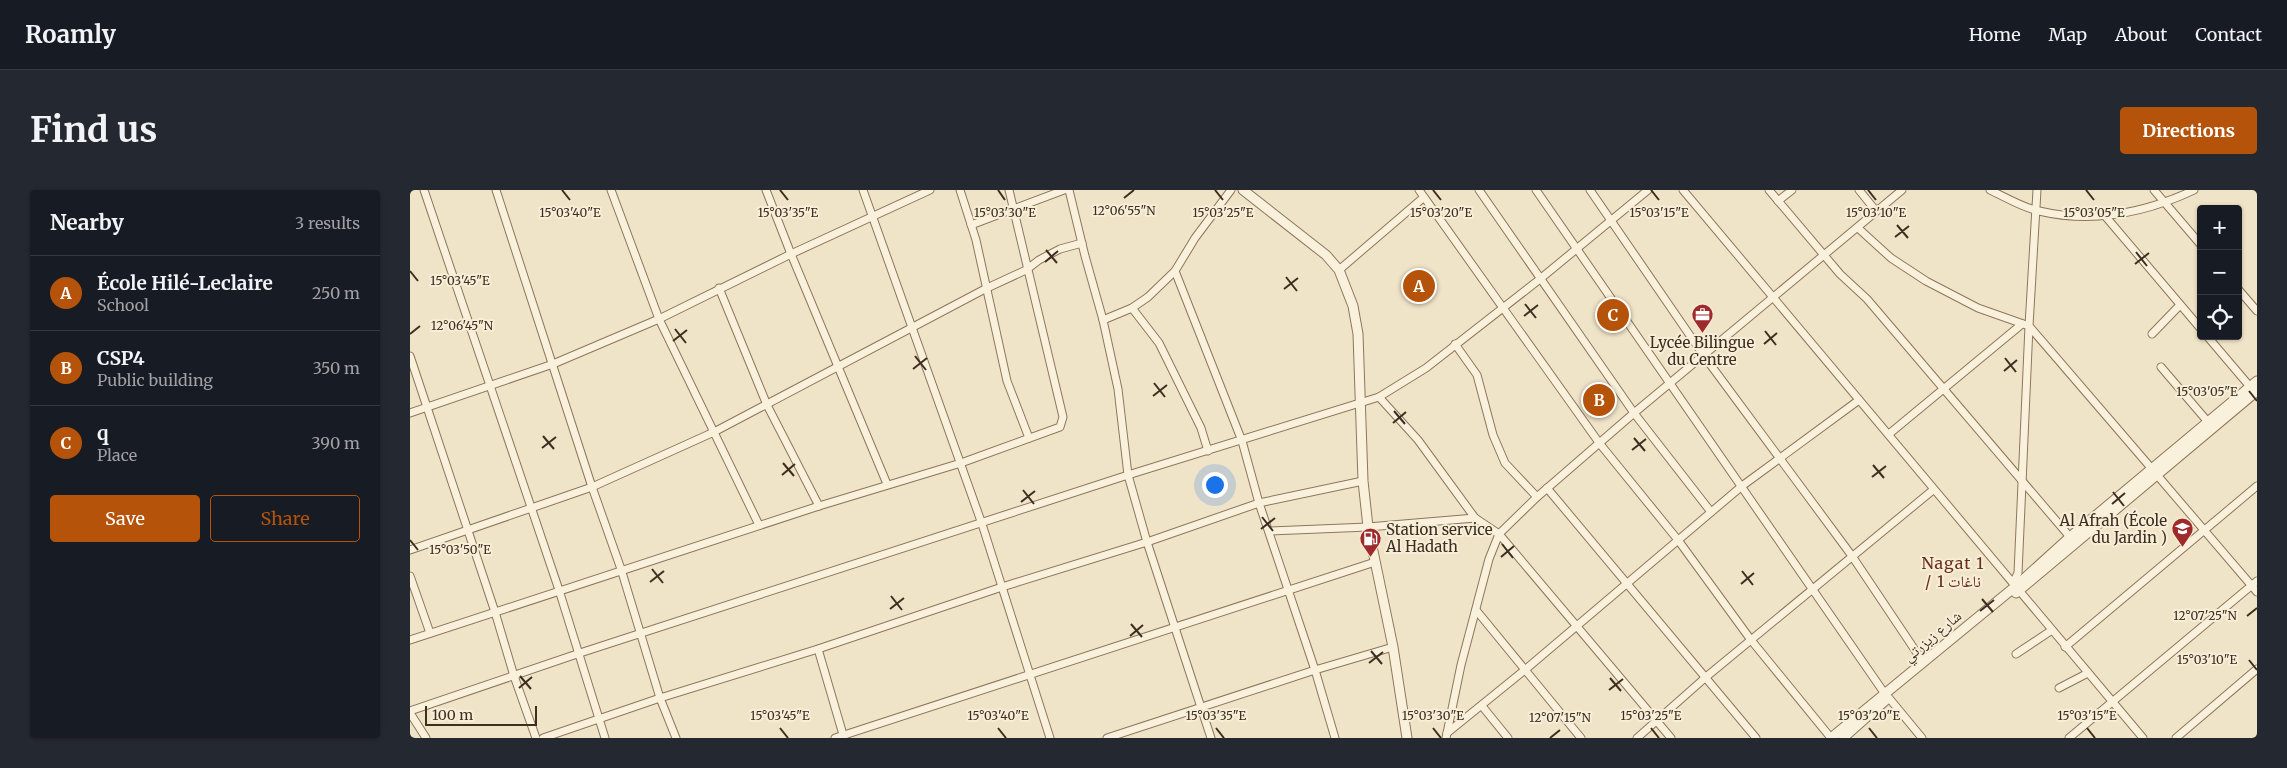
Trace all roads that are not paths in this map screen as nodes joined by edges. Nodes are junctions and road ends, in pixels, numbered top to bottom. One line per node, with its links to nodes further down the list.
1 (424, 190): 70 (street)
2 (496, 190): 65 (street)
3 (611, 190): 55 (street)
4 (766, 190): 41 (street)
5 (862, 190): 33 (street)
6 (930, 190): 33 (street)
7 (960, 190): 36 (street)
8 (1009, 190): 30 (street)
9 (1064, 190): 30 (street)
10 (1069, 190): 39 (street)
11 (1231, 190): 45 (street)
12 (1243, 190): 44 (street)
13 (1419, 190): 27 (street)
14 (1479, 190): 46 (street)
15 (1536, 190): 40 (street)
16 (1590, 190): 35 (street)
17 (1648, 190): 35 (street)
18 (1683, 190): 50 (street)
19 (1769, 190): 28 (street)
20 (1792, 190): 28 (street)
21 (1859, 190): 31 (street)
22 (1902, 190): 31 (street)
23 (1990, 190): 32 (street)
24 (2038, 190): 32 (street)
25 (2154, 190): 29 (street)
26 (2194, 190): 29 (street)
27 (1423, 198): 44 (street); 53 (street)
28 (1778, 201): 42 (street)
29 (2166, 204): 34 (street); 38 (street)
30 (1013, 208): 36 (street); 43 (street)
31 (1876, 211): 37 (street)
32 (2037, 211): 34 (street); 58 (street)
33 (872, 217): 41 (street); 59 (street)
34 (2106, 217): 51 (street)
35 (1611, 220): 40 (street); 64 (street)
36 (971, 225): 48 (street)
37 (1858, 228): 42 (street); 58 (street)
38 (2197, 240)
39 (1082, 243): 43 (street); 56 (street)
40 (1577, 249): 46 (street); 69 (street)
41 (790, 254): 47 (street); 66 (street)
42 (1825, 255): 50 (street); 71 (street)
43 (1026, 270): 48 (street); 83 (street)
44 (1339, 270): 75 (street)
45 (1175, 271): 52 (street); 84 (street)
46 (1540, 279): 53 (street); 79 (street)
47 (719, 288): 55 (street); 76 (street)
48 (986, 289): 59 (street); 83 (street)
49 (2242, 294): 54 (street)
50 (1773, 298): 64 (street); 74 (street)
51 (2180, 305): 57 (street); 60 (street)
52 (1132, 308): 56 (street); 86 (street)
53 (1502, 309): 62 (street); 85 (street)
54 (2257, 311)
55 (659, 319): 65 (street); 81 (street)
56 (1104, 320): 90 (street)
57 (2197, 324)
58 (2025, 325): 71 (street); 89 (street); 92 (street)
59 (912, 327): 66 (street); 88 (street)
60 (2152, 334)
61 (2210, 340): 72 (street)
62 (1456, 344): 73 (street); 99 (street)
63 (410, 356): 77 (street)
64 (1704, 356): 69 (street); 87 (street)
65 (554, 364): 70 (street); 96 (street)
66 (839, 367): 76 (street); 93 (street)
67 (2161, 367): 80 (street)
68 (2257, 381): 72 (street, شارع زيزرتي)
69 (1671, 384): 79 (street); 94 (street)
70 (490, 387): 77 (street); 102 (street)
71 (1943, 390): 82 (street); 92 (street)
72 (2255, 392): 80 (street, شارع زيزرتي); 89 (street, شارع زيزرتي)
73 (1379, 397): 75 (street); 104 (street)
74 (1859, 400): 82 (street); 87 (street)
75 (1360, 403): 84 (street); 91 (street)
76 (767, 405): 81 (street); 101 (street)
77 (428, 407): 78 (street); 108 (street)
78 (410, 413)
79 (1634, 413): 85 (street); 103 (street)
80 (2208, 422): 89 (street, شارع زيزرتي)
81 (714, 432): 96 (street); 106 (street)
82 (1889, 434): 98 (street)
83 (1028, 438): 88 (street)
84 (1242, 441): 86 (street); 100 (street)
85 (1600, 444): 97 (street); 113 (street)
86 (1208, 451): 90 (street)
87 (1778, 458): 94 (street); 116 (street)
88 (961, 463): 93 (street); 105 (street)
89 (2155, 472): 110 (street); 112 (street, شارع زيزرتي); 122 (street, شارع زيزرتي)
90 (1128, 475): 105 (street); 114 (street)
91 (1363, 481): 100 (street); 107 (street)
92 (2022, 481): 112 (street); 122 (street)
93 (887, 484): 101 (street)
94 (1742, 486): 103 (street); 124 (street)
95 (2257, 486): 110 (street)
96 (592, 487): 102 (street); 118 (street)
97 (1548, 488): 99 (street); 120 (street)
98 (1933, 490): 116 (street); 122 (street)
99 (1536, 497): 111 (street)
100 (1259, 503): 109 (street); 114 (street)
101 (819, 506): 106 (street)
102 (530, 507): 108 (street); 125 (street)
103 (1711, 512): 113 (street)
104 (1475, 518): 107 (street); 111 (street)
105 (982, 524): 123 (street); 134 (street)
106 (759, 525): 118 (street)
107 (1368, 527): 109 (street); 117 (street)
108 (466, 530): 115 (street); 129 (street)
109 (1270, 531): 126 (street)
110 (2203, 531): 121 (street); 138 (street)
111 (1499, 534): 128 (street); 130 (street)
112 (2070, 537): 122 (street, شارع زيزرتي)
113 (1678, 540): 120 (street); 136 (street)
114 (1147, 542): 123 (street); 131 (street)
115 (410, 550)
116 (1852, 556): 124 (street); 142 (street)
117 (1375, 562): 126 (street); 137 (street)
118 (621, 570): 125 (street); 134 (street)
119 (410, 576): 133 (street)
120 (1627, 583): 130 (street); 149 (street)
121 (2254, 584): 127 (street); 153 (street)
122 (2016, 586): 132 (street); 142 (street, شارع زيزرتي); 151 (street, شارع زيزرتي)
123 (1002, 587): 139 (street); 147 (street)
124 (1812, 589): 136 (street); 151 (street)
125 (560, 590): 129 (street); 140 (street)
126 (1289, 591): 131 (street); 144 (street)
127 (2257, 592)
128 (1476, 610): 145 (street); 159 (street)
129 (495, 612): 133 (street); 148 (street)
130 (1577, 627): 145 (street); 158 (street)
131 (1176, 628): 147 (street); 155 (street)
132 (2052, 630): 138 (street); 141 (street)
133 (430, 633): 135 (street)
134 (640, 635): 140 (street); 152 (street)
135 (410, 640)
136 (1751, 640): 149 (street); 177 (street)
137 (1392, 647): 144 (street); 171 (street)
138 (2065, 647): 146 (street)
139 (818, 649): 152 (street); 160 (street)
140 (580, 653): 148 (street); 157 (street)
141 (2016, 654)
142 (1923, 662): 151 (street, شارع زيزرتي)
143 (2257, 669): 182 (street)
144 (1315, 670): 155 (street); 170 (street)
145 (1526, 670): 154 (street); 173 (street)
146 (2088, 673): 150 (street); 153 (street)
147 (1029, 674): 160 (street); 167 (street)
148 (514, 676): 156 (street); 162 (street)
149 (1706, 678): 158 (street); 176 (street)
150 (2059, 688)
151 (1887, 696): 177 (street, شارع زيزرتي); 178 (street, شارع زيزرتي); 179 (street)
152 (660, 698): 157 (street); 165 (street)
153 (2112, 702): 180 (street); 181 (street)
154 (1482, 706): 159 (street); 172 (street)
155 (1202, 707): 168 (street); 169 (street)
156 (410, 712): 161 (street)
157 (599, 720): 163 (street); 164 (street)
158 (1656, 722): 174 (street); 175 (street)
159 (1447, 735)
160 (844, 737): 166 (street)
161 (426, 738)
162 (536, 738)
163 (543, 738)
164 (605, 738)
165 (676, 738)
166 (835, 738)
167 (1050, 738)
168 (1107, 738)
169 (1211, 738)
170 (1335, 738)
171 (1407, 738)
172 (1508, 738)
173 (1582, 738)
174 (1638, 738)
175 (1670, 738)
176 (1756, 738)
177 (1831, 738)
178 (1843, 738)
179 (1922, 738)
180 (2069, 738)
181 (2143, 738)
182 (2176, 738)

